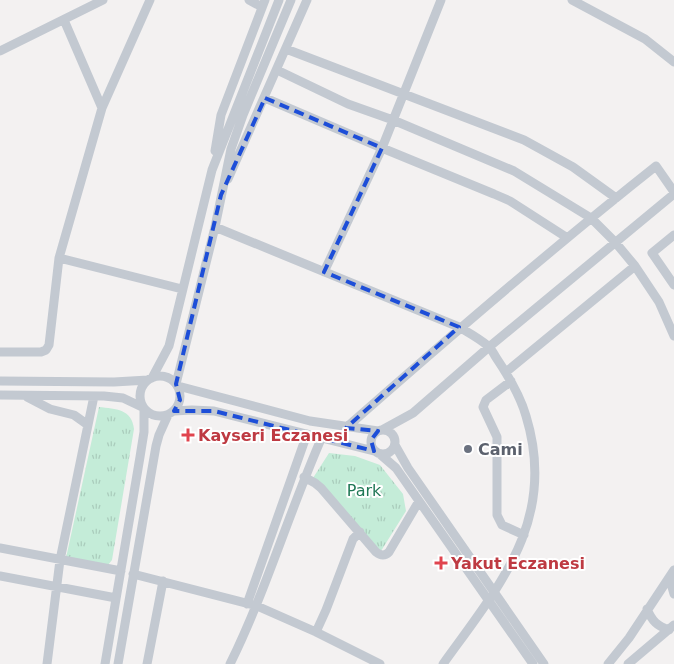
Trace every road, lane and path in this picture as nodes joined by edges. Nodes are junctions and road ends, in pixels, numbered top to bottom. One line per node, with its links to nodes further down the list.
1 (103, 0): 10 (street)
2 (150, 0): 17 (street)
3 (249, 0): 9 (street)
4 (279, 0): 20 (street)
5 (291, 0): 22 (street)
6 (307, 0): 11 (street)
7 (441, 0): 15 (street)
8 (572, 0): 13 (street)
9 (264, 4): 20 (street)
10 (64, 20): 12 (street); 17 (street)
11 (286, 49): 14 (street); 15 (street)
12 (0, 51)
13 (674, 62)
14 (277, 70): 16 (street); 18 (street)
15 (404, 93): 18 (street); 23 (street)
16 (265, 98): 19 (street); 22 (street)
17 (102, 108): 29 (street)
18 (393, 120): 19 (street); 24 (street)
19 (382, 148): 27 (street); 31 (street)
20 (212, 170): 33 (street)
21 (674, 193): 23 (street); 28 (street)
22 (221, 195): 25 (street)
23 (616, 198): 24 (street)
24 (590, 218): 27 (street); 28 (street)
25 (214, 227): 31 (street); 42 (street)
26 (674, 235): 32 (street)
27 (566, 238): 34 (street)
28 (615, 242): 30 (street); 36 (street)
29 (59, 258): 33 (street); 37 (street)
30 (635, 266): 35 (street); 38 (street)
31 (324, 272): 34 (street)
32 (674, 285)
33 (182, 289): 39 (street)
34 (459, 327): 36 (street); 50 (street)
35 (674, 336)
36 (489, 347): 38 (street); 48 (street)
37 (0, 352)
38 (506, 372): 41 (street)
39 (150, 379): 40 (street); 42 (street); 46 (street)
40 (0, 381)
41 (512, 381): 59 (street); 59 (street)
42 (177, 385): 47 (street); 50 (street)
43 (0, 395): 44 (street)
44 (24, 395): 45 (street); 49 (street)
45 (94, 396): 46 (street); 49 (street)
46 (143, 408): 47 (street); 62 (street)
47 (171, 413): 52 (street); 64 (street)
48 (413, 413): 51 (street); 54 (street)
49 (88, 425): 61 (street)
50 (347, 427): 51 (street)
51 (380, 430): 54 (street); 55 (street)
52 (307, 434): 53 (street); 72 (street)
53 (322, 437): 55 (street); 56 (street)
54 (395, 444): 55 (street); 69 (street)
55 (378, 453): 57 (street)
56 (304, 477): 58 (street); 73 (street)
57 (420, 501): 58 (street); 69 (street)
58 (360, 532): 76 (street)
59 (524, 535): 69 (street)
60 (0, 548): 61 (street)
61 (60, 560): 62 (street); 67 (street)
62 (120, 571): 70 (street)
63 (674, 571): 68 (street); 71 (street)
64 (134, 574): 66 (street); 79 (street)
65 (0, 576): 67 (street)
66 (163, 581): 72 (street); 80 (street)
67 (57, 587): 70 (street); 77 (street)
68 (674, 595): 71 (street)
69 (491, 596): 83 (street); 84 (street); 85 (street)
70 (116, 598): 78 (street)
71 (653, 601): 74 (street)
72 (247, 604): 73 (street)
73 (257, 606): 76 (street); 81 (street)
74 (647, 609): 75 (street); 86 (street)
75 (671, 627): 87 (street)
76 (316, 632): 82 (street)
77 (47, 664)
78 (104, 664)
79 (118, 664)
80 (147, 664)
81 (230, 664)
82 (380, 664)
83 (442, 664)
84 (533, 664)
85 (544, 664)
86 (608, 664)
87 (628, 664)

